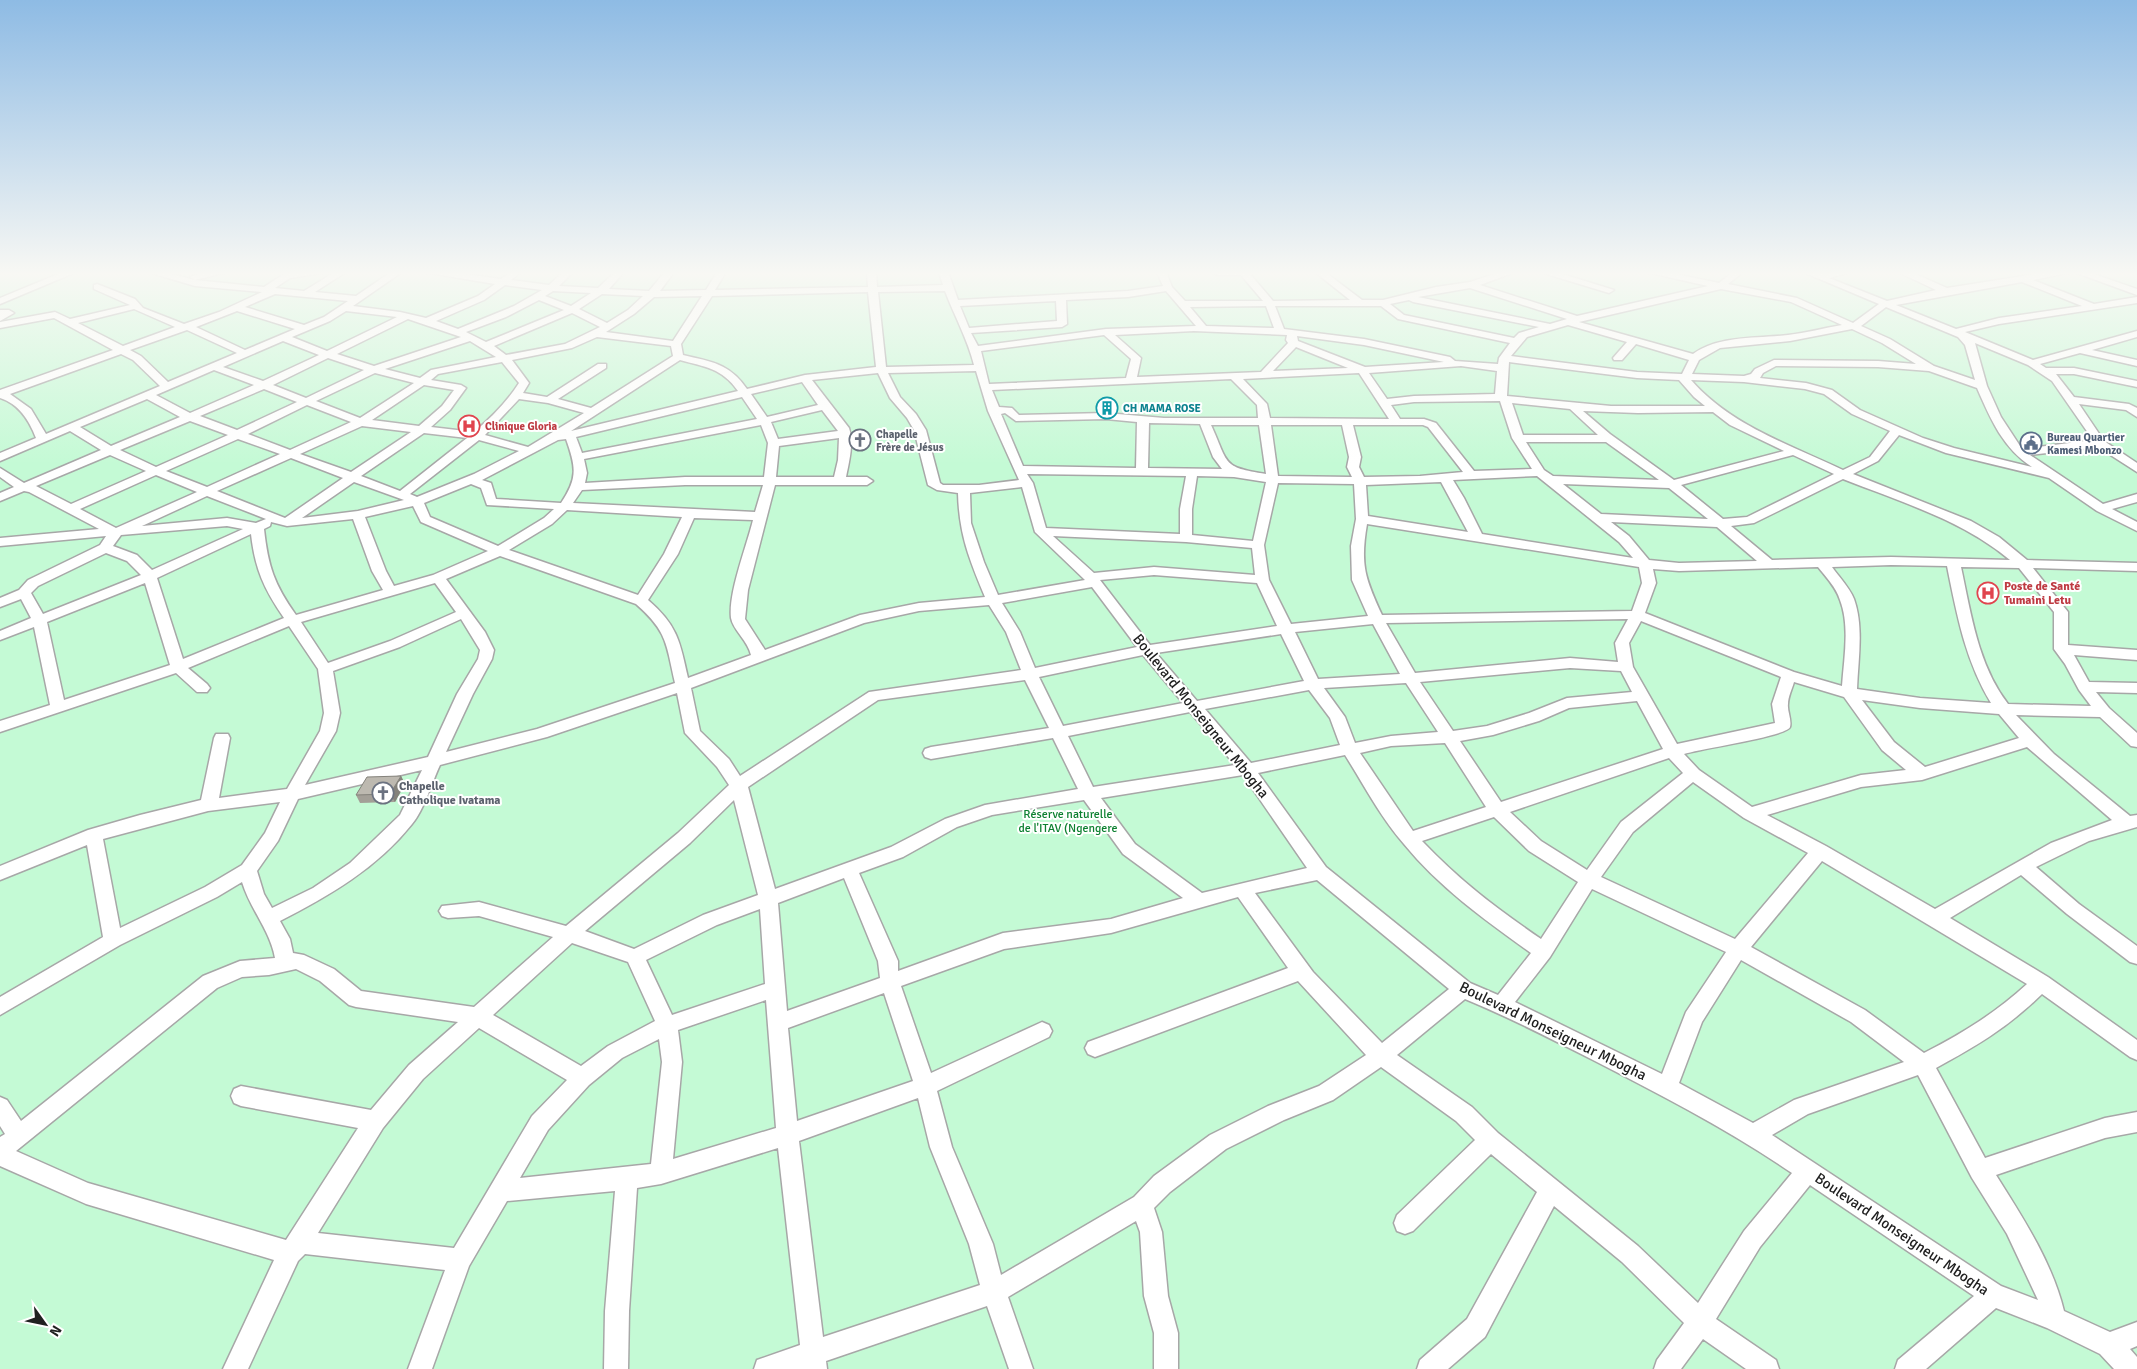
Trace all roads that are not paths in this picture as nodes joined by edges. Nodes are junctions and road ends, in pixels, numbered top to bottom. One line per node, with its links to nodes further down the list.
1 (94, 336): 35 (street)
2 (160, 336): 35 (street)
3 (205, 336): 37 (street)
4 (289, 336): 26 (street)
5 (367, 336): 38 (street)
6 (465, 336): 27 (street)
7 (509, 336): 33 (street)
8 (592, 336): 40 (street)
9 (611, 336): 32 (street)
10 (681, 336): 32 (street)
11 (877, 336): 53 (street)
12 (968, 336): 34 (street)
13 (1074, 336): 34 (street)
14 (1110, 336): 59 (street)
15 (1291, 336): 31 (street)
16 (1321, 336): 44 (street)
17 (1491, 336): 28 (street)
18 (1525, 336): 28 (street)
19 (1618, 336): 29 (street)
20 (1798, 336): 42 (street)
21 (1874, 336): 50 (street)
22 (1961, 336): 64 (street)
23 (1965, 336): 46 (street)
24 (2126, 336): 25 (street)
25 (2120, 337): 30 (street); 36 (street)
26 (284, 338): 37 (street); 38 (street)
27 (469, 338): 33 (street); 52 (street)
28 (1516, 341): 45 (street)
29 (1633, 341): 41 (street); 42 (street)
30 (2137, 341)
31 (1294, 343): 51 (street); 55 (street)
32 (676, 344): 39 (street)
33 (486, 346): 40 (street)
34 (975, 348): 49 (street)
35 (122, 349): 65 (street); 68 (street)
36 (2078, 350): 43 (street); 46 (street)
37 (246, 354): 48 (street)
38 (328, 355): 52 (street); 63 (street)
39 (678, 357): 67 (street); 81 (street)
40 (503, 358): 61 (street); 70 (street)
41 (1618, 358)
42 (1695, 358): 58 (street)
43 (2137, 362)
44 (1461, 363): 45 (street); 51 (street)
45 (1503, 363): 58 (street); 71 (street)
46 (2032, 363): 54 (street)
47 (602, 366): 72 (street)
48 (215, 367): 63 (street); 65 (street)
49 (978, 368): 53 (street); 66 (street)
50 (1930, 368): 60 (street); 64 (street)
51 (1361, 369): 55 (street); 75 (street)
52 (372, 370): 61 (street); 74 (street)
53 (881, 370): 57 (street); 132 (street)
54 (2045, 371): 62 (street); 73 (street)
55 (1265, 373): 56 (street)
56 (1234, 376): 59 (street); 88 (street)
57 (805, 378): 67 (street); 77 (street)
58 (1684, 378): 60 (street); 78 (street)
59 (1131, 379): 66 (street)
60 (1744, 380): 92 (street)
61 (423, 381): 86 (street); 91 (street)
62 (2136, 383): 79 (street)
63 (262, 386): 74 (street); 82 (street)
64 (1982, 386): 106 (street)
65 (167, 387): 69 (street)
66 (984, 387): 80 (street)
67 (744, 393): 87 (street); 95 (street)
68 (0, 394): 98 (street)
69 (147, 395): 82 (street); 90 (street)
70 (518, 396): 72 (street); 96 (street)
71 (1503, 398): 75 (street); 76 (street); 97 (street)
72 (549, 400): 81 (street)
73 (2069, 400): 79 (street); 102 (street)
74 (309, 402): 86 (street); 94 (street)
75 (1384, 403): 85 (street)
76 (1572, 405): 78 (street); 99 (street)
77 (826, 406): 87 (street); 93 (street)
78 (1717, 409): 105 (street)
79 (2133, 410)
80 (994, 411): 83 (street); 120 (street)
81 (592, 412): 100 (street)
82 (188, 416): 94 (street); 103 (street)
83 (1143, 420): 84 (street); 113 (street)
84 (1204, 421): 88 (street); 115 (street)
85 (1396, 421): 89 (street); 116 (street)
86 (361, 422): 91 (street); 107 (street)
87 (765, 422): 101 (street); 109 (street)
88 (1264, 422): 89 (street); 123 (street)
89 (1347, 422): 128 (street)
90 (71, 427): 98 (street); 103 (street)
91 (422, 429): 96 (street); 121 (street)
92 (1897, 430): 117 (street); 118 (street)
93 (845, 434): 101 (street); 126 (street)
94 (237, 435): 107 (street); 111 (street)
95 (570, 435): 100 (street); 109 (street)
96 (475, 436): 104 (street); 134 (street)
97 (1518, 438): 99 (street); 119 (street)
98 (42, 439): 108 (street)
99 (1610, 439): 129 (street)
100 (550, 440): 104 (street)
101 (774, 443): 125 (street)
102 (2100, 443): 106 (street); 110 (street)
103 (109, 450): 111 (street); 130 (street)
104 (529, 450): 124 (street)
105 (1796, 451): 117 (street); 129 (street)
106 (2018, 453): 118 (street)
107 (286, 454): 121 (street); 133 (street)
108 (0, 457)
109 (578, 457): 131 (street)
110 (2137, 468)
111 (156, 471): 133 (street); 140 (street)
112 (0, 472): 130 (street)
113 (1142, 472): 114 (street); 120 (street)
114 (1192, 473): 115 (street); 153 (street)
115 (1234, 473): 123 (street)
116 (1471, 475): 119 (street); 122 (street)
117 (1845, 475): 147 (street); 162 (street)
118 (2050, 475): 139 (street)
119 (1545, 476): 129 (street); 144 (street)
120 (1023, 477): 132 (street); 150 (street)
121 (354, 478): 134 (street); 146 (street)
122 (1444, 478): 128 (street); 152 (street)
123 (1273, 479): 128 (street); 156 (street)
124 (471, 480): 137 (street); 138 (street)
125 (770, 481): 126 (street); 131 (street); 143 (street)
126 (838, 481): 127 (street)
127 (867, 481)
128 (1360, 481): 145 (street)
129 (1672, 484): 147 (street)
130 (22, 487): 135 (street); 140 (street)
131 (578, 487): 138 (street)
132 (964, 489): 172 (street)
133 (205, 491): 146 (street); 151 (street)
134 (402, 496): 137 (street)
135 (0, 497)
136 (2137, 498): 139 (street)
137 (417, 501): 142 (street); 158 (street)
138 (565, 506): 141 (street); 158 (street)
139 (2101, 508): 149 (street)
140 (71, 509): 151 (street)
141 (690, 514): 143 (street); 173 (street)
142 (358, 515): 146 (street); 170 (street)
143 (762, 516): 185 (street)
144 (1600, 518): 147 (street); 163 (street)
145 (1362, 519): 152 (street); 177 (street)
146 (282, 520): 148 (street)
147 (1721, 523): 164 (street)
148 (257, 527): 151 (street); 166 (street); 179 (street)
149 (2137, 527)
150 (1041, 532): 153 (street); 168 (street, Boulevard Monseigneur Mbogha)
151 (115, 533): 154 (street); 157 (street)
152 (1476, 536): 163 (street)
153 (1186, 538): 156 (street)
154 (17, 540): 155 (street); 159 (street)
155 (0, 542)
156 (1258, 545): 169 (street)
157 (105, 548): 166 (street); 171 (street)
158 (498, 551): 167 (street); 173 (street)
159 (0, 552)
160 (1953, 562): 161 (street); 162 (street); 200 (street)
161 (1822, 563): 164 (street); 197 (street)
162 (2022, 563): 165 (street); 182 (street)
163 (1646, 564): 164 (street); 176 (street)
164 (1768, 564)
165 (2137, 567)
166 (150, 576): 178 (street); 186 (street)
167 (438, 578): 170 (street); 175 (street)
168 (1093, 580): 169 (street); 172 (street); 183 (street, Boulevard Monseigneur Mbogha)
169 (1262, 580): 180 (street)
170 (390, 591): 179 (street)
171 (24, 593): 174 (street); 178 (street)
172 (993, 600): 185 (street); 189 (street)
173 (641, 601): 193 (street)
174 (0, 604)
175 (464, 613): 188 (street); 212 (street)
176 (1637, 615): 177 (street); 187 (street); 190 (street)
177 (1377, 619): 180 (street); 191 (street)
178 (40, 621): 181 (street); 201 (street)
179 (290, 621): 186 (street); 188 (street)
180 (1285, 628): 183 (street); 192 (street)
181 (0, 636)
182 (2061, 649): 184 (street); 194 (street)
183 (1146, 650): 189 (street); 199 (street, Boulevard Monseigneur Mbogha)
184 (2137, 655)
185 (760, 657): 193 (street)
186 (178, 667): 195 (street); 201 (street)
187 (1626, 667): 191 (street); 198 (street)
188 (325, 669): 218 (street)
189 (1030, 674): 204 (street); 216 (street)
190 (1790, 675): 197 (street); 211 (street)
191 (1410, 678): 192 (street); 205 (street)
192 (1313, 684): 199 (street); 209 (street)
193 (682, 686): 212 (street); 216 (street)
194 (2084, 687): 196 (street); 202 (street)
195 (202, 688)
196 (2137, 688)
197 (1849, 693): 200 (street); 215 (street)
198 (1642, 696): 205 (street); 211 (street)
199 (1195, 706): 204 (street); 213 (street, Boulevard Monseigneur Mbogha)
200 (2001, 708): 202 (street); 207 (street)
201 (58, 709): 203 (street)
202 (2104, 712): 208 (street)
203 (0, 727)
204 (1058, 732): 210 (street); 217 (street)
205 (1449, 737): 209 (street); 220 (street)
206 (222, 738): 219 (street)
207 (2032, 740): 215 (street); 222 (street)
208 (2137, 742)
209 (1349, 748): 213 (street); 224 (street)
210 (931, 752)
211 (1673, 752): 214 (street); 220 (street)
212 (433, 761): 218 (street); 236 (street)
213 (1247, 769): 217 (street); 229 (street, Boulevard Monseigneur Mbogha)
214 (1693, 774): 221 (street); 231 (street)
215 (1922, 774): 221 (street)
216 (739, 785): 233 (street); 238 (street)
217 (1088, 793): 228 (street); 234 (street)
218 (292, 794): 219 (street); 227 (street)
219 (208, 806): 223 (street)
220 (1497, 810): 224 (street); 231 (street)
221 (1750, 814): 225 (street)
222 (2132, 822): 226 (street)
223 (94, 835): 230 (street); 239 (street)
224 (1409, 839): 241 (street)
225 (1820, 851): 237 (street); 240 (street)
226 (2023, 866): 237 (street); 242 (street)
227 (248, 870): 236 (street); 239 (street)
228 (849, 870): 233 (street); 246 (street)
229 (1320, 872): 232 (street); 249 (street, Boulevard Monseigneur Mbogha)
230 (0, 873)
231 (1588, 880): 240 (street); 241 (street)
232 (1242, 889): 234 (street); 245 (street)
233 (768, 897): 243 (street); 248 (street)
234 (1200, 901): 246 (street)
235 (448, 911): 238 (street)
236 (270, 917): 244 (street)
237 (1935, 918): 247 (street)
238 (569, 934): 243 (street); 252 (street)
239 (113, 940): 251 (street)
240 (1738, 949): 259 (street); 262 (street)
241 (1543, 951): 250 (street)
242 (2135, 953)
243 (635, 957): 254 (street)
244 (297, 961): 252 (street); 269 (street)
245 (1301, 972): 257 (street); 258 (street)
246 (890, 983): 253 (street); 261 (street)
247 (2041, 983): 256 (street); 259 (street)
248 (777, 988): 253 (street); 254 (street)
249 (1463, 989): 250 (street, Boulevard Monseigneur Mbogha); 258 (street)
250 (1502, 1006): 262 (street, Boulevard Monseigneur Mbogha)
251 (0, 1007)
252 (477, 1016): 260 (street); 265 (street)
253 (778, 1023): 268 (street)
254 (667, 1025): 260 (street); 275 (street)
255 (1042, 1031): 261 (street)
256 (2134, 1047)
257 (1095, 1048)
258 (1381, 1056): 270 (street); 279 (street)
259 (1923, 1064): 267 (street); 273 (street)
260 (582, 1078): 278 (street)
261 (925, 1086): 268 (street); 283 (street)
262 (1667, 1087): 267 (street, Boulevard Monseigneur Mbogha)
263 (241, 1096): 265 (street)
264 (0, 1108): 269 (street)
265 (376, 1121): 281 (street)
266 (2137, 1122): 273 (street)
267 (1753, 1134): 274 (street, Boulevard Monseigneur Mbogha)
268 (787, 1135): 275 (street); 289 (street)
269 (18, 1136): 271 (street)
270 (1490, 1140): 277 (street); 280 (street)
271 (0, 1151)
272 (0, 1155): 281 (street)
273 (1980, 1170): 285 (street)
274 (1808, 1171): 284 (street, Boulevard Monseigneur Mbogha); 286 (street)
275 (661, 1173): 276 (street)
276 (627, 1179): 278 (street); 292 (street)
277 (1551, 1189): 286 (street); 296 (street)
278 (500, 1191): 282 (street)
279 (1142, 1205): 283 (street); 295 (street)
280 (1405, 1223)
281 (295, 1248): 282 (street); 290 (street)
282 (460, 1260): 291 (street)
283 (994, 1292): 289 (street); 294 (street)
284 (1993, 1295): 285 (street, Boulevard Monseigneur Mbogha); 299 (street)
285 (2054, 1319): 288 (street, Boulevard Monseigneur Mbogha)
286 (1700, 1322): 297 (street); 298 (street)
287 (2137, 1334): 288 (street)
288 (2109, 1345): 300 (street, Boulevard Monseigneur Mbogha)
289 (815, 1361): 293 (street)
290 (235, 1369)
291 (420, 1369)
292 (616, 1369)
293 (766, 1369)
294 (1021, 1369)
295 (1166, 1369)
296 (1429, 1369)
297 (1666, 1369)
298 (1767, 1369)
299 (1907, 1369)
300 (2130, 1369)

